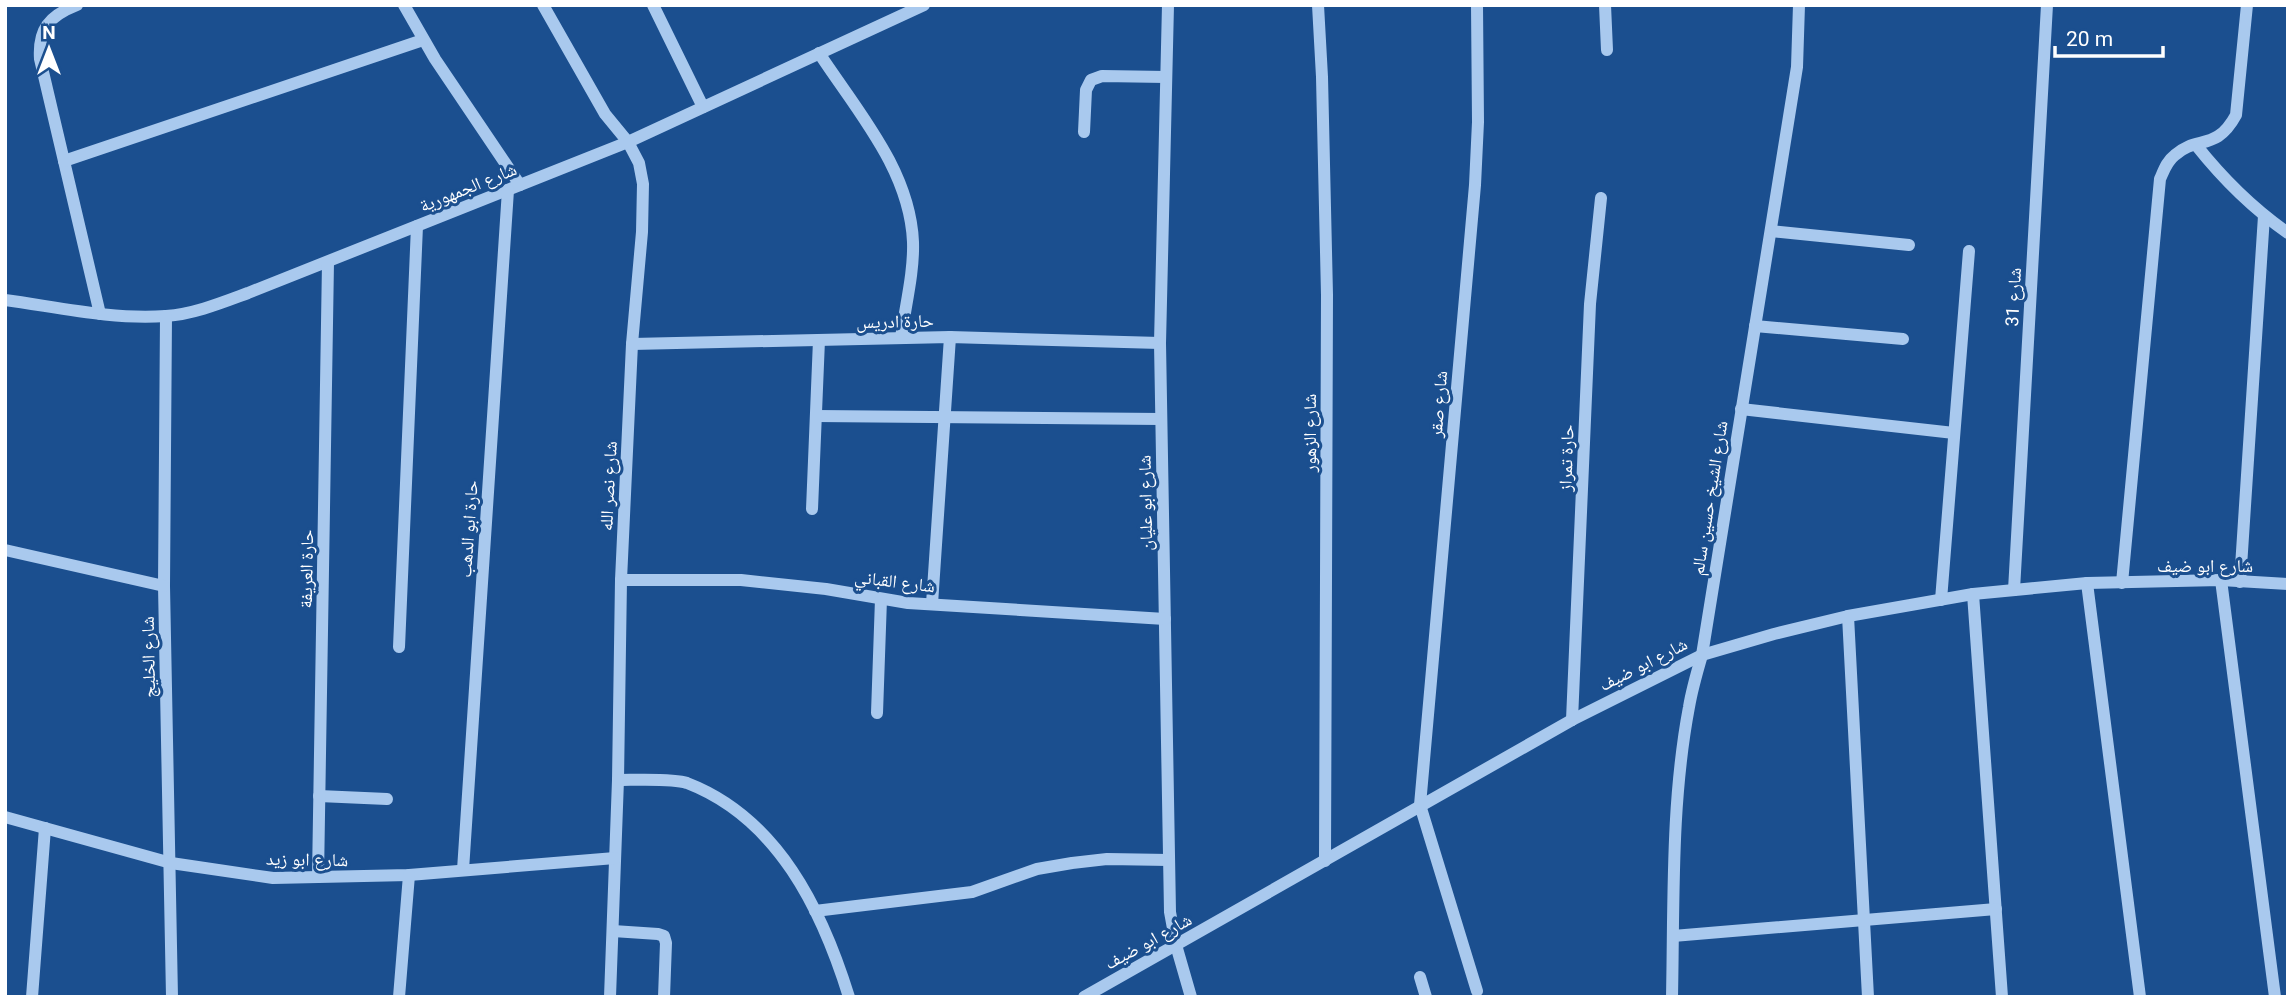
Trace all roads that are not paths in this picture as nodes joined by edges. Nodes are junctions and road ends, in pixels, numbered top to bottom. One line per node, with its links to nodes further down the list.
1 (77, 5): 21 (street)
2 (404, 5): 13 (street)
3 (542, 5): 19 (street, شارع نصر الله)
4 (653, 5): 17 (street)
5 (1168, 5): 16 (street, شارع ابو عليان)
6 (1318, 5): 74 (street, شارع الزهور)
7 (1477, 5): 69 (street, شارع صقر)
8 (1605, 5): 14 (street)
9 (1799, 5): 26 (street, شارع الشيخ حسين سالم)
10 (2047, 5): 55 (street, شارع 31)
11 (2247, 5): 20 (street)
12 (918, 6): 15 (street, شارع الجمهورية)
13 (423, 40): 21 (street); 22 (street)
14 (1606, 51)
15 (819, 53): 17 (street, شارع الجمهورية); 36 (street)
16 (1166, 77): 18 (street); 39 (street, شارع ابو عليان)
17 (704, 107): 19 (street, شارع الجمهورية)
18 (1084, 132)
19 (628, 142): 22 (street, شارع الجمهورية); 40 (street, شارع نصر الله)
20 (2196, 145): 24 (street); 52 (street)
21 (64, 160): 32 (street)
22 (514, 187): 25 (street, شارع الجمهورية); 76 (street, حارة ابو الدهب)
23 (1601, 198): 65 (street, حارة تمراز)
24 (2264, 216): 27 (street); 50 (street)
25 (417, 226): 30 (street, شارع الجمهورية); 62 (street)
26 (1771, 231): 28 (street); 34 (street, شارع الشيخ حسين سالم)
27 (2288, 233)
28 (1909, 245)
29 (1969, 251): 45 (street)
30 (328, 262): 33 (street, شارع الجمهورية); 67 (street, حارة العريفة)
31 (5, 300): 32 (street, شارع الجمهورية)
32 (100, 314): 33 (street, شارع الجمهورية)
33 (166, 316): 54 (street, شارع الخليج)
34 (1755, 326): 37 (street); 41 (street, شارع الشيخ حسين سالم)
35 (950, 337): 36 (street, حارة ادريس); 39 (street, حارة ادريس); 43 (street)
36 (901, 338): 38 (street, حارة ادريس)
37 (1903, 339)
38 (819, 340): 40 (street, حارة ادريس); 42 (street)
39 (1160, 343): 44 (street, شارع ابو عليان)
40 (632, 344): 48 (street, شارع نصر الله)
41 (1741, 409): 45 (street); 63 (street, شارع الشيخ حسين سالم)
42 (816, 416): 43 (street); 46 (street)
43 (945, 417): 44 (street); 59 (street)
44 (1161, 419): 61 (street, شارع ابو عليان)
45 (1954, 433): 58 (street)
46 (812, 509)
47 (5, 550): 54 (street)
48 (621, 580): 57 (street, شارع القباني); 66 (street, شارع نصر الله)
49 (2221, 580): 50 (street, شارع ابو ضيف); 52 (street, شارع ابو ضيف); 100 (street)
50 (2241, 582): 53 (street, شارع ابو ضيف)
51 (2087, 583): 52 (street, شارع ابو ضيف); 55 (street, شارع ابو ضيف); 99 (street)
52 (2122, 583)
53 (2288, 584)
54 (164, 586): 75 (street, شارع الخليج)
55 (2014, 590): 56 (street, شارع ابو ضيف)
56 (1973, 594): 58 (street, شارع ابو ضيف); 79 (street)
57 (881, 599): 59 (street, شارع القباني); 64 (street)
58 (1941, 600): 60 (street, شارع ابو ضيف)
59 (932, 604): 61 (street, شارع القباني)
60 (1848, 616): 63 (street, شارع ابو ضيف); 81 (street)
61 (1165, 619): 73 (street, شارع ابو عليان)
62 (399, 647)
63 (1702, 654): 65 (street, شارع ابو ضيف); 83 (street, شارع الشيخ حسين سالم)
64 (877, 713)
65 (1572, 720): 69 (street, شارع ابو ضيف)
66 (618, 779): 72 (street, شارع نصر الله); 80 (street)
67 (319, 796): 68 (street); 78 (street, حارة العريفة)
68 (387, 799)
69 (1420, 805): 74 (street, شارع ابو ضيف); 86 (street)
70 (5, 817): 71 (street, شارع ابو زيد)
71 (45, 828): 75 (street, شارع ابو زيد); 87 (street)
72 (615, 858): 76 (street, شارع ابو زيد); 82 (street, شارع نصر الله)
73 (1169, 860): 80 (street); 84 (street, شارع ابو عليان)
74 (1325, 862): 84 (street, شارع ابو ضيف)
75 (171, 863): 78 (street, شارع ابو زيد); 88 (street, شارع الخليج)
76 (463, 870): 77 (street, شارع ابو زيد)
77 (409, 875): 78 (street, شارع ابو زيد); 89 (street)
78 (318, 877)
79 (1996, 909): 81 (street); 98 (street)
80 (815, 911): 92 (street)
81 (1864, 920): 83 (street); 97 (street)
82 (612, 931): 90 (street, شارع نصر الله); 91 (street)
83 (1673, 936): 96 (street, شارع الشيخ حسين سالم)
84 (1176, 945): 93 (street, شارع ابو ضيف); 94 (street, شارع ابو عليان)
85 (1420, 977): 95 (street)
86 (1477, 991)
87 (32, 997)
88 (172, 997)
89 (399, 997)
90 (610, 997)
91 (664, 997)
92 (849, 997)
93 (1084, 997)
94 (1191, 997)
95 (1426, 997)
96 (1672, 997)
97 (1868, 997)
98 (2002, 997)
99 (2140, 997)
100 (2275, 997)

